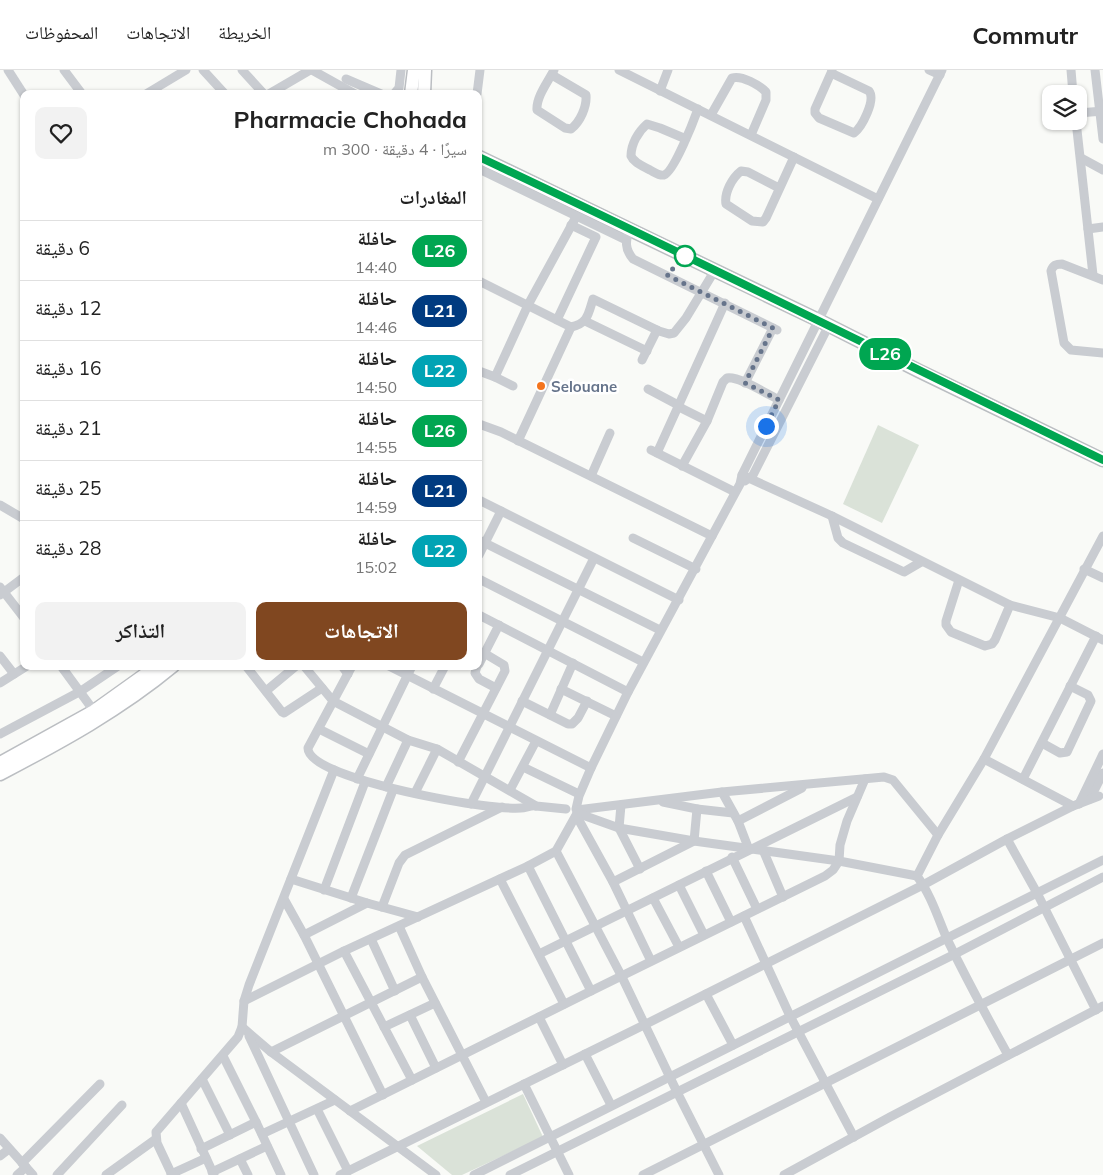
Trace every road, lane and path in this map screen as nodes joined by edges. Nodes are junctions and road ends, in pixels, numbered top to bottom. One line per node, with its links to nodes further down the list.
1 (8, 70): 21 (street)
2 (64, 70): 22 (street)
3 (186, 70): 23 (street)
4 (202, 70): 24 (street)
5 (242, 70): 25 (street)
6 (311, 70): 26 (street); 27 (street)
7 (400, 70): 30 (street)
8 (414, 70): 31 (highway)
9 (425, 70): 32 (highway)
10 (480, 70): 33 (street)
11 (619, 70): 34 (street)
12 (668, 70): 34 (street)
13 (930, 70): 18 (street)
14 (1071, 70): 20 (street)
15 (1095, 70): 36 (street)
16 (831, 71): 16 (street)
17 (553, 73): 17 (street)
18 (941, 73): 49 (street)
19 (346, 75): 28 (street); 29 (street)
20 (1072, 85)
21 (21, 90)
22 (79, 90)
23 (153, 90)
24 (220, 90)
25 (260, 90)
26 (276, 90)
27 (344, 90)
28 (346, 90)
29 (374, 90)
30 (397, 90)
31 (412, 90)
32 (424, 90)
33 (478, 90)
34 (660, 90): 35 (street)
35 (698, 109): 38 (street); 41 (street)
36 (1101, 111): 37 (street); 42 (street)
37 (1087, 112)
38 (711, 115): 40 (street); 40 (street)
39 (1077, 130): 44 (street)
40 (752, 136): 43 (street)
41 (686, 139): 41 (street)
42 (1103, 139)
43 (794, 157): 48 (street); 49 (street)
44 (1081, 158): 46 (street); 52 (street)
45 (482, 159): 53 (highway)
46 (1103, 170)
47 (482, 171): 50 (street)
48 (779, 188): 48 (street)
49 (878, 199): 63 (street)
50 (574, 221): 53 (street); 60 (street); 61 (street)
51 (1103, 227): 52 (street)
52 (1088, 229): 55 (street)
53 (628, 234): 54 (highway); 58 (street)
54 (715, 270): 58 (street); 63 (highway)
55 (1093, 275): 56 (street); 67 (street)
56 (1103, 280)
57 (482, 282): 60 (street)
58 (701, 292): 59 (street); 65 (street)
59 (726, 303): 71 (street); 75 (street)
60 (528, 305): 61 (street); 70 (street)
61 (557, 320): 64 (street)
62 (585, 321): 64 (street); 65 (street); 66 (street)
63 (823, 322): 74 (street); 80 (highway); 83 (street)
64 (571, 327): 79 (street)
65 (657, 330): 66 (street)
66 (646, 351): 68 (street)
67 (1103, 353)
68 (642, 360)
69 (482, 372): 70 (street)
70 (495, 377): 72 (street)
71 (745, 383): 74 (street); 76 (street)
72 (513, 386)
73 (648, 389): 75 (street)
74 (779, 400): 83 (street)
75 (679, 407): 76 (street); 81 (street)
76 (707, 421): 81 (street)
77 (482, 425): 79 (street)
78 (610, 432): 82 (street)
79 (518, 441): 82 (street)
80 (1103, 460)
81 (682, 466): 84 (street)
82 (591, 476): 92 (street)
83 (744, 479): 84 (street); 91 (street)
84 (735, 492): 92 (street)
85 (482, 502): 88 (street)
86 (0, 505): 89 (street)
87 (20, 510): 89 (street)
88 (501, 511): 96 (street); 98 (street)
89 (15, 513): 90 (street)
90 (20, 516)
91 (832, 516): 95 (street); 97 (street)
92 (712, 536): 100 (street)
93 (1103, 536): 101 (street)
94 (633, 538): 100 (street)
95 (877, 539): 97 (street); 99 (street)
96 (482, 542): 106 (street)
97 (869, 555): 99 (street)
98 (594, 558): 106 (street); 108 (street)
99 (922, 562): 104 (street)
100 (696, 569): 108 (street)
101 (1084, 569): 102 (street); 112 (street)
102 (1103, 578)
103 (20, 579): 107 (street)
104 (959, 580): 109 (street); 109 (street)
105 (482, 581): 113 (street)
106 (578, 590): 113 (street); 115 (street)
107 (1, 591): 110 (street)
108 (678, 600): 115 (street)
109 (1010, 605): 112 (street)
110 (20, 613)
111 (482, 616): 114 (street)
112 (1060, 618): 116 (street); 164 (street)
113 (562, 621): 117 (street); 121 (street)
114 (499, 625): 117 (street); 118 (street)
115 (660, 630): 121 (street)
116 (1099, 638): 139 (street)
117 (548, 650): 122 (street); 147 (street)
118 (484, 653): 120 (street); 141 (street)
119 (0, 656): 136 (street)
120 (482, 657)
121 (643, 662): 146 (street)
122 (573, 663): 143 (street); 146 (street)
123 (20, 670): 136 (street)
124 (64, 670): 144 (street)
125 (112, 670): 144 (street)
126 (151, 670): 150 (highway)
127 (168, 670): 171 (highway)
128 (249, 670): 145 (street)
129 (291, 670): 145 (street)
130 (307, 670): 140 (street)
131 (350, 670): 148 (street)
132 (396, 670): 137 (street)
133 (410, 670): 137 (street)
134 (443, 670): 142 (street)
135 (477, 670): 141 (street)
136 (14, 674): 138 (street)
137 (407, 677): 142 (street); 154 (street)
138 (0, 683)
139 (1070, 686): 160 (street); 160 (street)
140 (322, 688): 145 (street); 148 (street)
141 (496, 688): 151 (street)
142 (433, 689): 151 (street)
143 (561, 689): 149 (street); 152 (street)
144 (81, 691): 150 (street); 157 (street)
145 (266, 691)
146 (628, 692): 153 (street)
147 (522, 701): 152 (street); 155 (street)
148 (333, 702): 154 (street); 156 (street)
149 (587, 702): 152 (street); 153 (street)
150 (94, 711): 166 (highway)
151 (483, 714): 155 (street); 165 (street)
152 (550, 715)
153 (616, 716): 168 (street)
154 (383, 727): 158 (street); 162 (street)
155 (509, 727): 159 (street); 172 (street)
156 (319, 729): 162 (street); 169 (street)
157 (0, 734)
158 (408, 740): 161 (street); 177 (street)
159 (536, 741): 167 (street); 168 (street)
160 (1042, 743): 174 (street)
161 (438, 749): 165 (street); 180 (street)
162 (369, 754): 175 (street)
163 (1103, 754): 188 (street)
164 (984, 759): 174 (street); 195 (street)
165 (458, 762): 172 (street)
166 (0, 763)
167 (522, 767): 178 (street); 181 (street)
168 (591, 768): 181 (street)
169 (334, 770): 175 (street); 208 (street)
170 (1103, 773): 185 (street)
171 (0, 774)
172 (485, 776): 178 (street); 186 (street)
173 (865, 779): 176 (street); 182 (street); 195 (street)
174 (1023, 779): 188 (street)
175 (361, 780): 177 (street); 213 (street)
176 (806, 785): 179 (street); 193 (street)
177 (390, 789): 180 (street); 216 (street)
178 (510, 790): 189 (street)
179 (722, 792): 184 (street); 193 (street)
180 (415, 793): 186 (street)
181 (579, 795): 192 (street)
182 (857, 797): 198 (street); 201 (street)
183 (1102, 798): 185 (street)
184 (655, 800): 187 (street); 191 (street)
185 (1090, 800): 188 (street)
186 (471, 804): 190 (street)
187 (622, 804): 192 (street); 194 (street)
188 (1076, 805): 196 (street)
189 (536, 806): 190 (street); 192 (street)
190 (502, 807): 220 (street)
191 (697, 809): 193 (street); 197 (street)
192 (572, 812): 194 (street); 199 (street); 210 (street)
193 (735, 817): 198 (street)
194 (619, 828): 197 (street); 204 (street)
195 (938, 835): 206 (street)
196 (1007, 839): 212 (street); 214 (street)
197 (694, 841): 198 (street); 204 (street)
198 (755, 848): 200 (street); 201 (street); 215 (street)
199 (556, 851): 203 (street); 228 (street)
200 (732, 857): 205 (street); 222 (street)
201 (838, 860): 206 (street); 215 (street)
202 (1103, 860): 214 (street)
203 (528, 866): 209 (street); 233 (street)
204 (640, 869): 210 (street)
205 (706, 871): 211 (street); 226 (street)
206 (917, 876): 212 (street)
207 (1103, 877): 221 (street)
208 (291, 879): 213 (street); 218 (street)
209 (500, 879): 225 (street); 237 (street)
210 (613, 882): 223 (street)
211 (679, 885): 217 (street); 230 (street)
212 (923, 885): 231 (street); 241 (street)
213 (324, 890): 216 (street)
214 (1038, 893): 221 (street); 231 (street)
215 (783, 897): 222 (street)
216 (351, 898): 219 (street)
217 (653, 898): 223 (street); 235 (street)
218 (284, 899): 229 (street); 248 (street)
219 (367, 903): 220 (street); 229 (street)
220 (382, 907): 225 (street)
221 (1044, 907): 238 (street); 239 (street)
222 (757, 909): 224 (street)
223 (627, 911): 228 (street); 240 (street)
224 (744, 916): 226 (street); 241 (street)
225 (418, 917): 227 (street)
226 (731, 922): 230 (street)
227 (399, 926): 232 (street); 243 (street)
228 (596, 927): 233 (street); 244 (street)
229 (304, 935): 242 (street)
230 (704, 935): 235 (street)
231 (947, 938): 238 (street); 257 (street)
232 (371, 939): 236 (street); 245 (street)
233 (567, 941): 237 (street); 246 (street)
234 (1103, 943): 239 (street)
235 (679, 947): 240 (street)
236 (344, 952): 242 (street); 249 (street)
237 (539, 954): 251 (street)
238 (955, 954): 252 (street); 261 (street)
239 (1071, 959): 252 (street); 253 (street)
240 (651, 961): 244 (street)
241 (766, 963): 247 (street); 257 (street)
242 (318, 965): 248 (street); 255 (street)
243 (422, 977): 245 (street); 250 (street)
244 (622, 977): 246 (street); 258 (street)
245 (395, 990): 249 (street)
246 (591, 991): 251 (street)
247 (706, 994): 258 (street); 262 (street)
248 (244, 1001): 260 (street)
249 (371, 1002): 255 (street); 259 (street)
250 (435, 1003): 254 (street); 267 (street)
251 (564, 1004): 256 (street)
252 (981, 1006): 265 (street); 273 (street)
253 (1100, 1008): 265 (street)
254 (410, 1015): 259 (street); 269 (street)
255 (343, 1016): 263 (street); 277 (street)
256 (539, 1016): 267 (street); 268 (street)
257 (790, 1016): 261 (street); 262 (street)
258 (646, 1024): 264 (street); 270 (street)
259 (384, 1027): 272 (street)
260 (245, 1030): 263 (street); 266 (street); 286 (street)
261 (798, 1031): 273 (street); 276 (street)
262 (733, 1044): 270 (street)
263 (271, 1052): 278 (street)
264 (585, 1054): 268 (street); 282 (street)
265 (1008, 1055): 290 (street)
266 (223, 1056): 271 (street); 285 (street)
267 (461, 1056): 269 (street); 279 (street)
268 (563, 1065): 275 (street)
269 (436, 1068): 272 (street)
270 (669, 1076): 276 (street); 282 (street)
271 (202, 1079): 280 (street); 288 (street)
272 (412, 1080): 277 (street)
273 (825, 1082): 290 (street); 293 (street)
274 (100, 1084): 302 (street)
275 (524, 1084): 279 (street); 289 (street)
276 (677, 1092): 293 (street); 298 (street)
277 (383, 1095): 284 (street)
278 (335, 1100): 283 (street); 284 (street)
279 (486, 1102): 295 (street)
280 (181, 1103): 292 (street); 297 (street)
281 (122, 1105): 308 (street)
282 (612, 1105): 289 (street)
283 (317, 1109): 286 (street); 303 (street)
284 (350, 1111): 295 (street)
285 (256, 1122): 287 (street); 288 (street)
286 (288, 1122): 287 (street); 312 (street)
287 (262, 1134): 294 (street)
288 (230, 1135): 297 (street)
289 (549, 1137): 298 (street); 314 (street)
290 (854, 1137): 319 (street)
291 (0, 1138): 296 (street)
292 (156, 1139): 304 (street); 309 (street)
293 (704, 1144): 317 (street); 318 (street)
294 (267, 1146): 301 (street); 311 (street)
295 (397, 1146): 303 (street); 313 (street)
296 (9, 1149): 299 (street); 302 (street)
297 (201, 1149): 300 (street)
298 (557, 1151): 315 (street); 316 (street)
299 (0, 1156)
300 (206, 1158): 304 (street); 305 (street)
301 (240, 1159): 305 (street); 310 (street)
302 (24, 1165): 306 (street); 307 (street)
303 (344, 1173)
304 (171, 1174)
305 (213, 1174)
306 (17, 1175)
307 (33, 1175)
308 (57, 1175)
309 (106, 1175)
310 (248, 1175)
311 (281, 1175)
312 (314, 1175)
313 (436, 1175)
314 (474, 1175)
315 (510, 1175)
316 (569, 1175)
317 (642, 1175)
318 (720, 1175)
319 (784, 1175)

